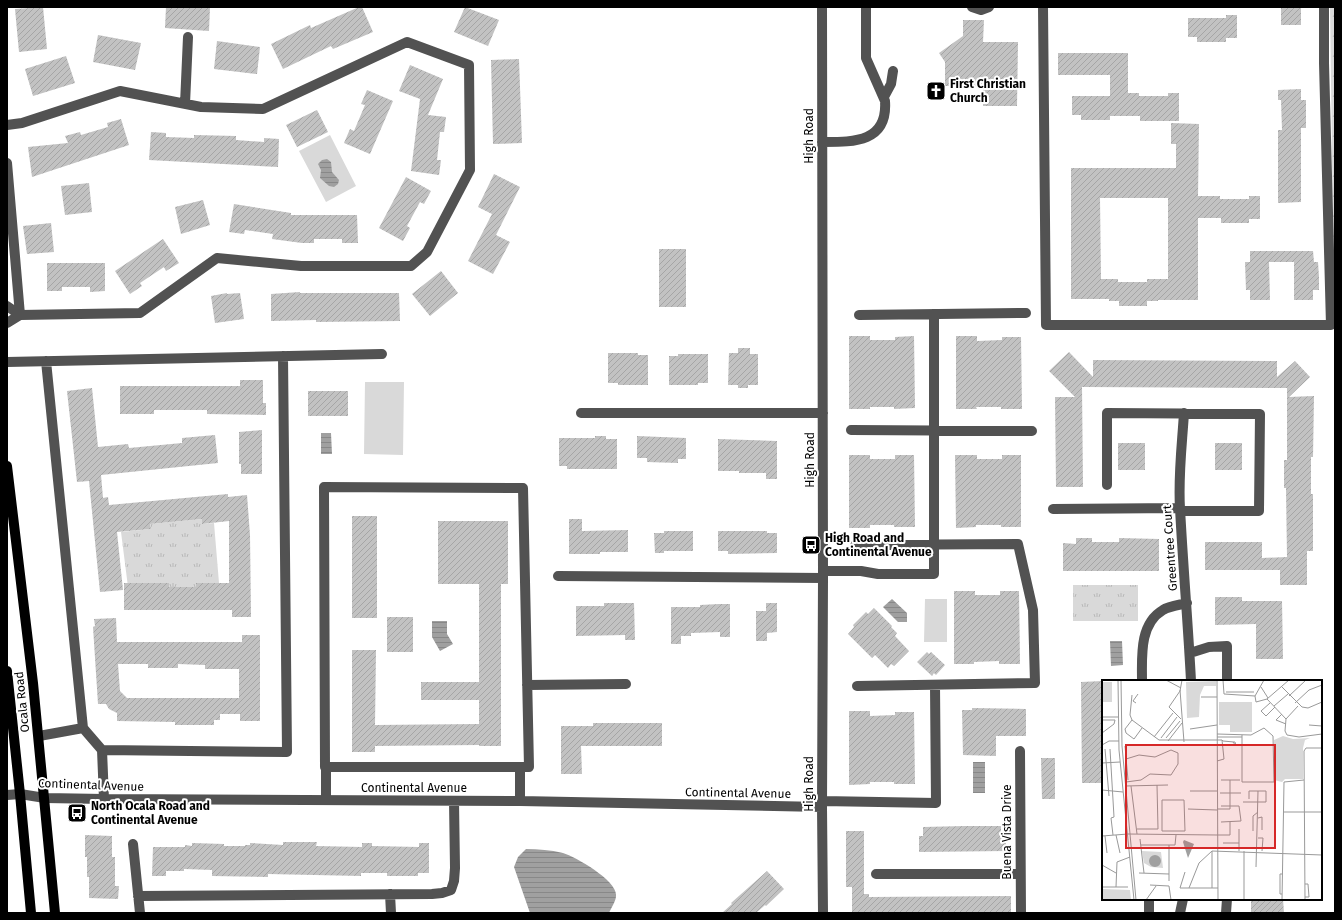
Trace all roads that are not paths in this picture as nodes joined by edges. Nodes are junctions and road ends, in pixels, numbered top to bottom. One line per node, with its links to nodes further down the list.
1 (822, 7): 12 (street, High Road)
2 (866, 7): 9 (street)
3 (972, 7): 4 (street)
4 (989, 7)
5 (1043, 7): 6 (street)
6 (1324, 7)
7 (188, 37): 10 (street)
8 (893, 71): 9 (street)
9 (884, 97): 12 (street)
10 (185, 104): 11 (street); 17 (street)
11 (7, 126)
12 (822, 142): 25 (street, High Road)
13 (7, 163): 17 (street)
14 (7, 306): 17 (street)
15 (1026, 313): 16 (street)
16 (934, 314): 18 (street); 28 (street)
17 (20, 315): 19 (street)
18 (859, 315)
19 (7, 323)
20 (382, 354): 21 (street)
21 (283, 356): 22 (street); 50 (street)
22 (46, 361): 23 (street); 48 (street)
23 (7, 362)
24 (581, 413): 25 (street)
25 (823, 413): 36 (street, High Road)
26 (1184, 414): 31 (street); 33 (street, Greentree Court); 33 (street)
27 (851, 430): 28 (street)
28 (934, 430): 29 (street); 35 (street)
29 (1032, 431)
30 (7, 466): 49 (main road, Ocala Road)
31 (1107, 485)
32 (1053, 509): 33 (street)
33 (1180, 509): 38 (street, Greentree Court)
34 (855, 545): 35 (street)
35 (934, 545): 36 (street); 46 (street)
36 (823, 574): 37 (street); 61 (street, High Road)
37 (558, 576)
38 (1187, 602): 39 (street, Greentree Court); 41 (street)
39 (1190, 653): 42 (street, Greentree Court); 43 (street)
40 (7, 671): 54 (main road, Ocala Road)
41 (1142, 680)
42 (1191, 680)
43 (1227, 680)
44 (527, 684): 45 (street); 52 (street); 53 (street)
45 (626, 684)
46 (935, 685): 47 (street); 61 (street, Continental Avenue)
47 (857, 686)
48 (83, 728): 49 (street); 50 (street)
49 (39, 736): 56 (main road, Ocala Road)
50 (102, 750): 57 (street)
51 (1020, 751): 64 (street, Buena Vista Drive)
52 (326, 767): 53 (street); 58 (street)
53 (520, 768): 60 (street)
54 (20, 794): 55 (street, Continental Avenue); 56 (street, Continental Avenue); 70 (main road, Ocala Road)
55 (7, 795)
56 (45, 798): 57 (street, Continental Avenue); 71 (main road, Ocala Road)
57 (104, 799): 58 (street, Continental Avenue)
58 (326, 800): 59 (street, Continental Avenue)
59 (454, 801): 60 (street, Continental Avenue); 65 (street)
60 (520, 801): 61 (street, Continental Avenue)
61 (822, 804): 74 (street, High Road)
62 (133, 844): 66 (street)
63 (876, 874): 64 (street)
64 (1020, 874): 75 (street, Buena Vista Drive)
65 (390, 894): 66 (street); 73 (street)
66 (138, 896): 72 (street)
67 (1149, 900): 76 (street)
68 (1184, 900): 77 (street)
69 (1227, 900): 78 (street)
70 (31, 913)
71 (55, 913)
72 (140, 913)
73 (391, 913)
74 (823, 913)
75 (1021, 913)
76 (1149, 913)
77 (1180, 913)
78 (1226, 913)

